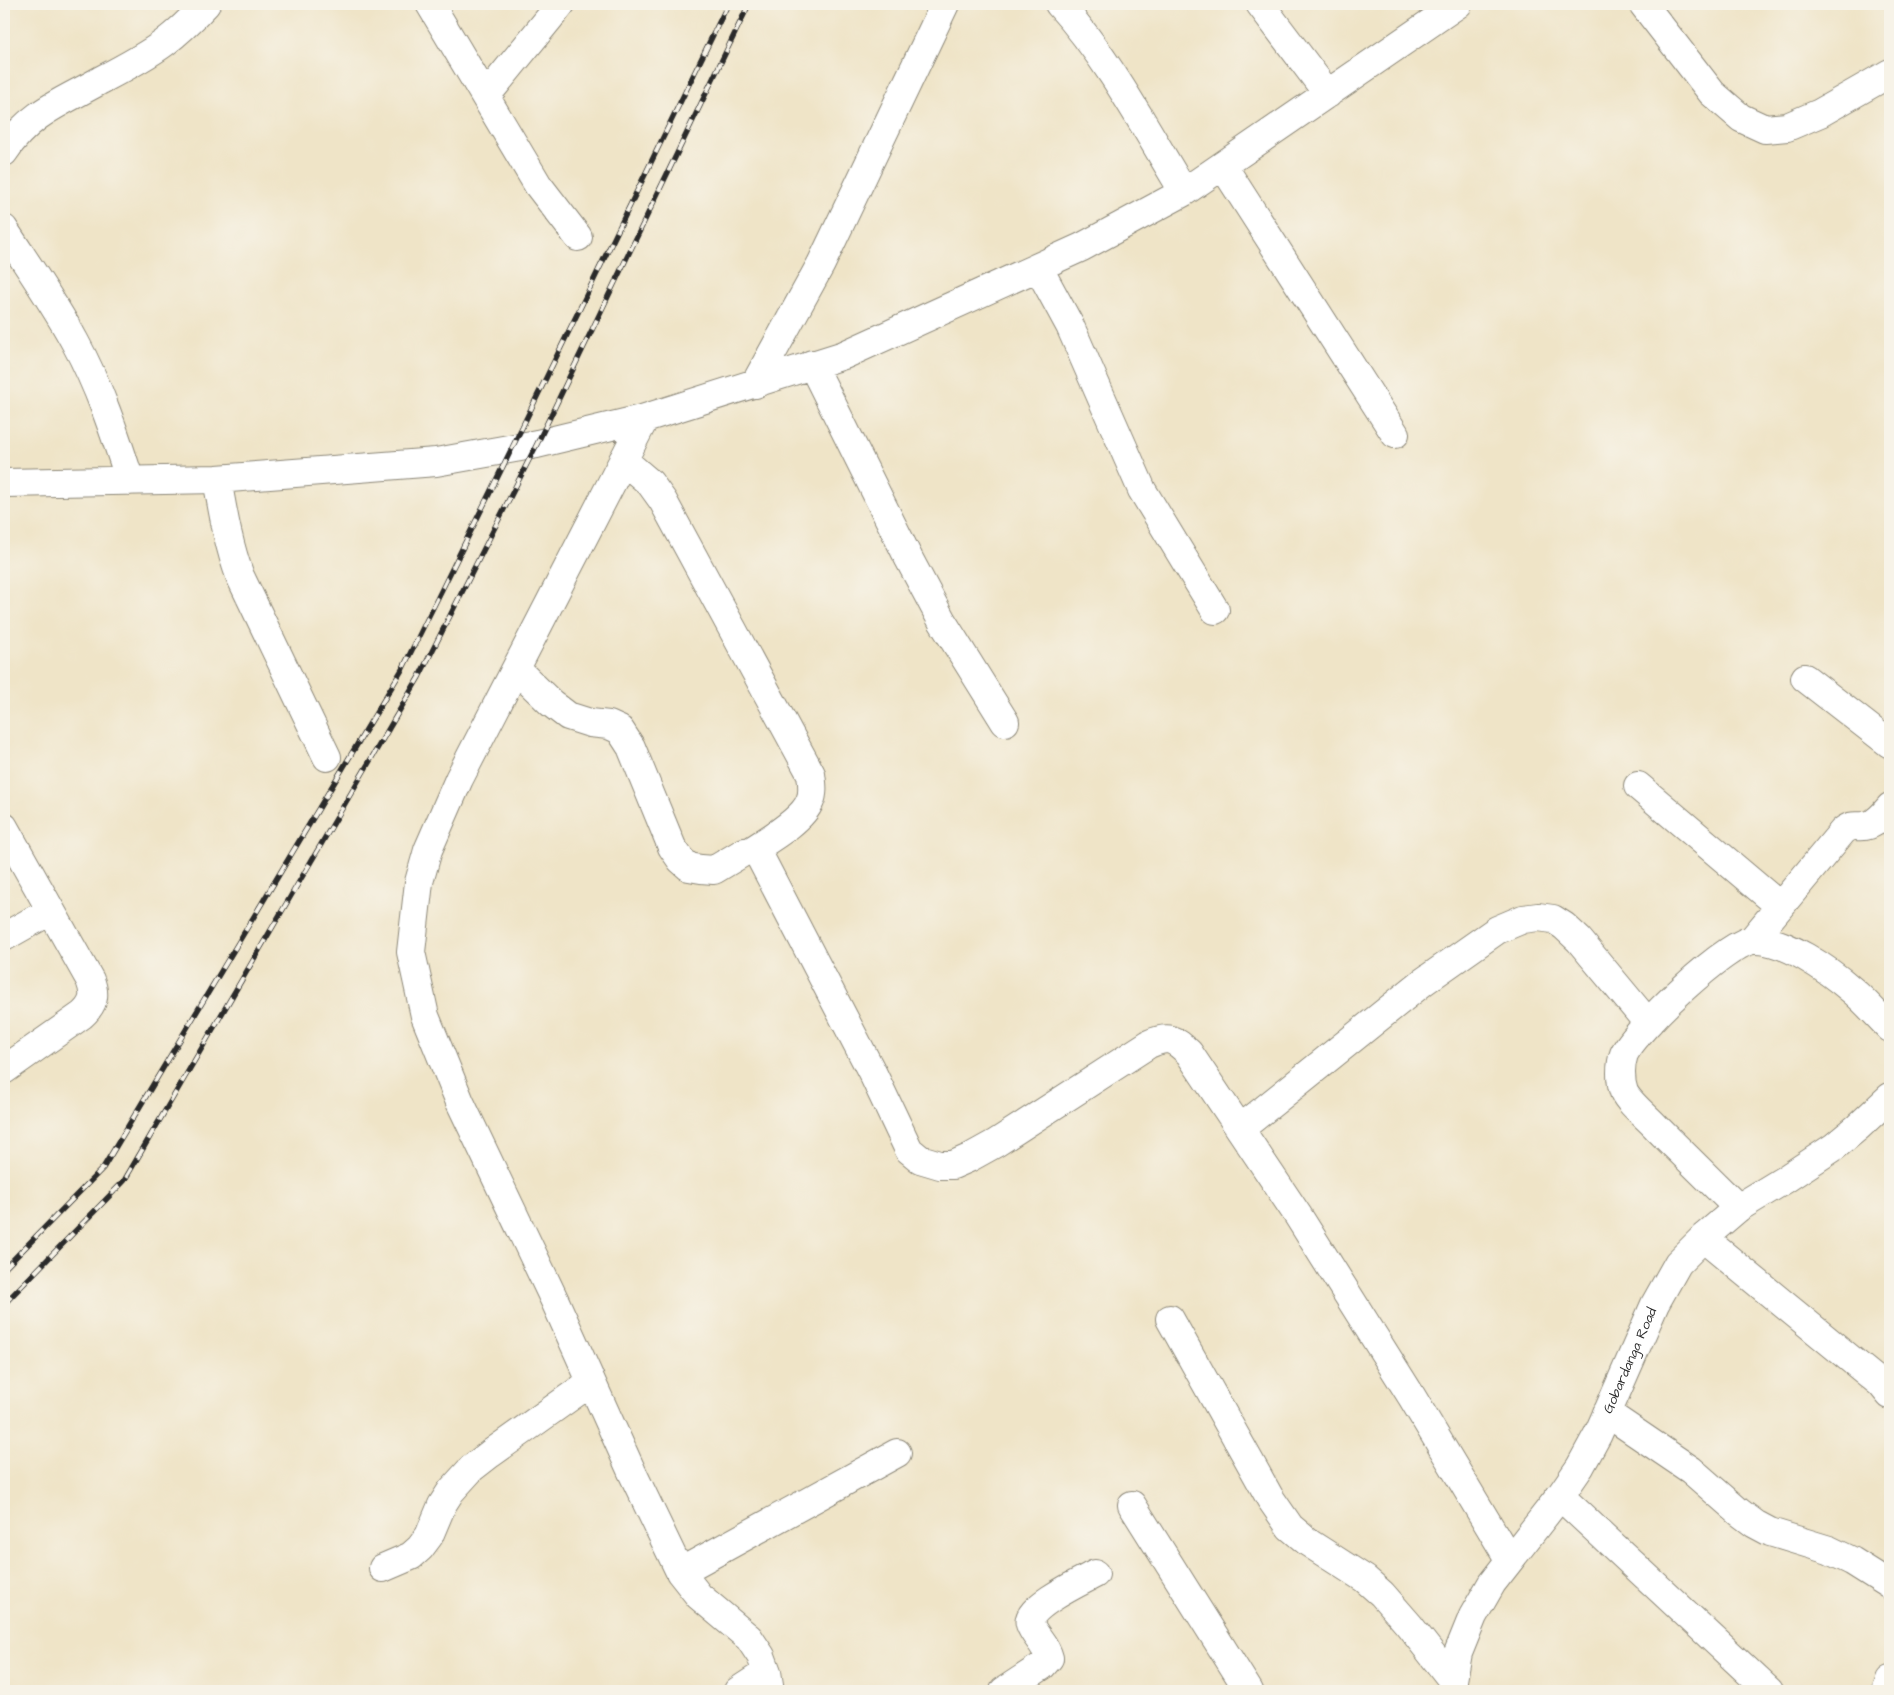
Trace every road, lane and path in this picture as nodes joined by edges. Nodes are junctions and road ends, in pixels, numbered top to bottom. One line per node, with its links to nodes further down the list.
1 (206, 4): 12 (street)
2 (430, 4): 11 (street)
3 (561, 4): 11 (street)
4 (945, 4): 19 (street)
5 (1059, 4): 14 (street)
6 (1260, 4): 10 (street)
7 (1458, 4): 10 (street)
8 (1643, 4): 9 (street)
9 (1890, 73)
10 (1328, 94): 13 (street)
11 (486, 96): 16 (street)
12 (4, 152)
13 (1223, 166): 14 (street); 21 (street)
14 (1184, 192): 17 (street)
15 (4, 229): 24 (street)
16 (578, 237)
17 (1038, 267): 18 (street); 26 (street)
18 (812, 364): 19 (street); 29 (street)
19 (755, 384): 20 (street)
20 (645, 418): 22 (street); 23 (street)
21 (1395, 434)
22 (623, 460): 27 (street); 35 (street)
23 (217, 479): 24 (street); 31 (street)
24 (130, 481): 25 (street)
25 (4, 483)
26 (1216, 610)
27 (516, 669): 35 (street); 48 (street)
28 (1805, 678): 30 (street)
29 (1005, 722)
30 (1890, 744)
31 (327, 757)
32 (1638, 786): 36 (street)
33 (1890, 807): 36 (street)
34 (4, 827): 37 (street)
35 (751, 851): 44 (street)
36 (1780, 906): 39 (street)
37 (50, 911): 38 (street); 42 (street)
38 (4, 937)
39 (1752, 940): 40 (street); 41 (street)
40 (1648, 1023): 44 (street); 45 (street)
41 (1890, 1028)
42 (4, 1070)
43 (1890, 1097): 45 (street, Gobardanga Road)
44 (1240, 1129): 54 (street)
45 (1738, 1208): 46 (street, Gobardanga Road)
46 (1703, 1238): 49 (street); 50 (street, Gobardanga Road)
47 (1170, 1319): 61 (street)
48 (591, 1382): 55 (street); 56 (street)
49 (1890, 1395)
50 (1607, 1413): 52 (street, Gobardanga Road); 58 (street)
51 (897, 1453): 56 (street)
52 (1560, 1496): 54 (street, Gobardanga Road); 65 (street)
53 (1132, 1505): 64 (street)
54 (1510, 1559): 61 (street, Gobardanga Road)
55 (384, 1568)
56 (680, 1572): 60 (street)
57 (1095, 1574): 63 (street)
58 (1887, 1577)
59 (1890, 1680): 66 (street)
60 (769, 1682): 62 (street)
61 (1452, 1686)
62 (738, 1691)
63 (1004, 1691)
64 (1249, 1691)
65 (1769, 1691)
66 (1886, 1691)

